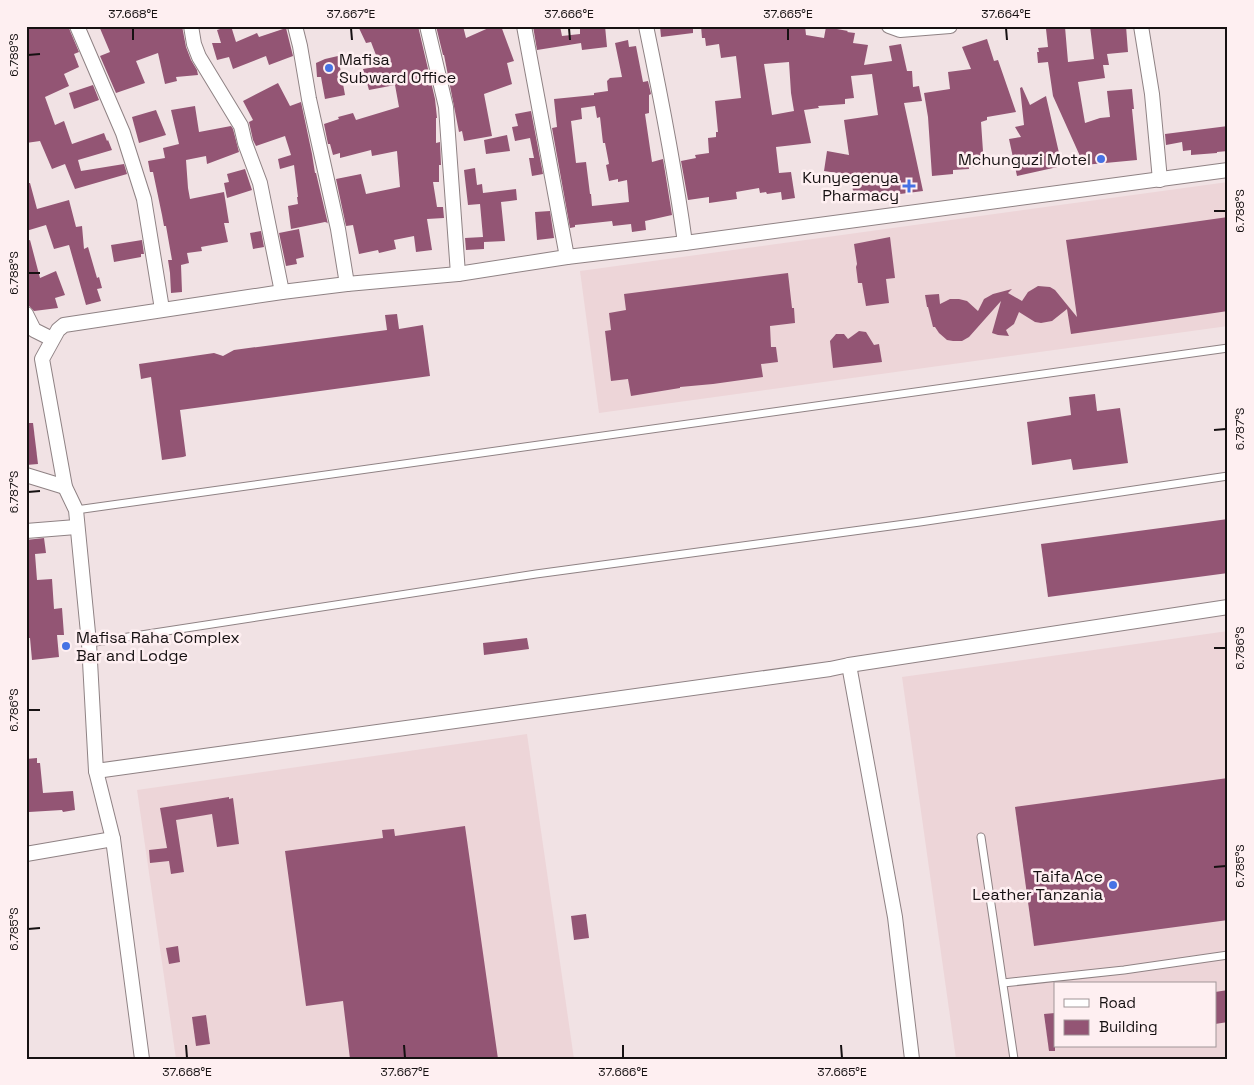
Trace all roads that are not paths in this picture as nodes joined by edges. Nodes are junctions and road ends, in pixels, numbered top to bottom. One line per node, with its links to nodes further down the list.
1 (76, 26): 17 (street)
2 (191, 26): 16 (street)
3 (295, 26): 15 (street)
4 (427, 26): 14 (street)
5 (524, 26): 13 (street)
6 (646, 26): 12 (street)
7 (889, 26): 8 (street)
8 (950, 26)
9 (1141, 26): 11 (street)
10 (1228, 170): 11 (street)
11 (1160, 180): 12 (street)
12 (685, 243): 13 (street)
13 (568, 257): 14 (street)
14 (458, 274): 15 (street)
15 (347, 284): 16 (street)
16 (282, 292): 17 (street)
17 (162, 309): 19 (street)
18 (26, 314): 19 (street)
19 (52, 339): 23 (street)
20 (1228, 348): 24 (lane)
21 (26, 476): 23 (street)
22 (1228, 476): 28 (lane)
23 (65, 487): 24 (street)
24 (76, 510): 25 (street)
25 (76, 527): 26 (street); 28 (street)
26 (26, 531)
27 (1228, 607): 29 (street)
28 (90, 642): 30 (street)
29 (849, 664): 30 (street); 37 (street)
30 (96, 771): 32 (street)
31 (981, 838): 35 (lane)
32 (113, 840): 33 (street); 36 (street)
33 (26, 854)
34 (1228, 955): 35 (lane)
35 (1004, 983): 38 (lane)
36 (142, 1059)
37 (912, 1059)
38 (1014, 1059)

